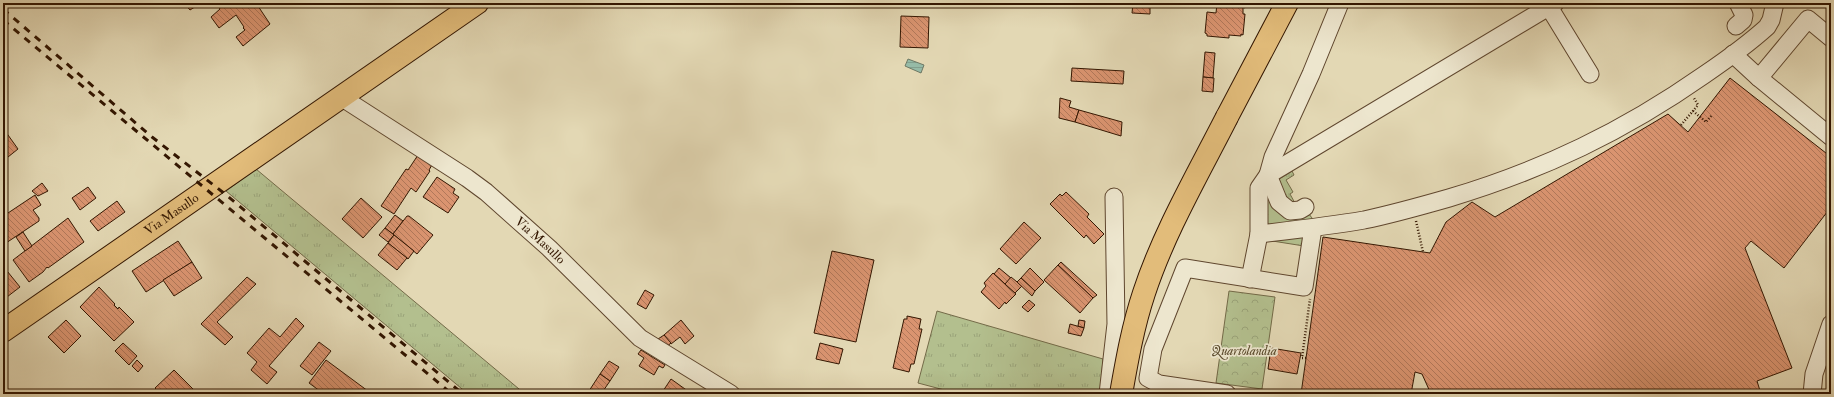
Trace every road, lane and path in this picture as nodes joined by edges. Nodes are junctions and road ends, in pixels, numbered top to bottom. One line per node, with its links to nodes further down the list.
1 (477, 3): 13 (main road, Via Masullo)
2 (1287, 3): 29 (main road, bridge)
3 (1340, 3): 18 (street)
4 (1738, 3): 7 (street)
5 (1775, 3): 9 (street)
6 (1552, 5): 10 (street); 18 (street)
7 (1736, 26)
8 (1831, 38): 11 (street)
9 (1733, 54): 11 (street); 12 (street)
10 (1590, 74)
11 (1759, 78): 17 (street)
12 (1687, 87): 14 (path); 22 (street)
13 (341, 97): 27 (main road, Via Masullo); 30 (street, Via Masullo)
14 (1693, 111): 15 (path); 16 (path)
15 (1712, 115)
16 (1681, 126)
17 (1831, 137)
18 (1268, 175): 20 (street); 23 (street)
19 (1114, 197): 29 (street)
20 (1305, 207)
21 (1416, 216): 24 (path)
22 (1313, 228): 23 (street); 25 (street)
23 (1259, 234): 25 (street)
24 (1423, 252)
25 (1250, 279): 28 (street)
26 (1831, 324): 32 (street)
27 (3, 331)
28 (1148, 378): 29 (street); 31 (street)
29 (1112, 392)
30 (731, 394)
31 (1227, 394)
32 (1812, 394)

